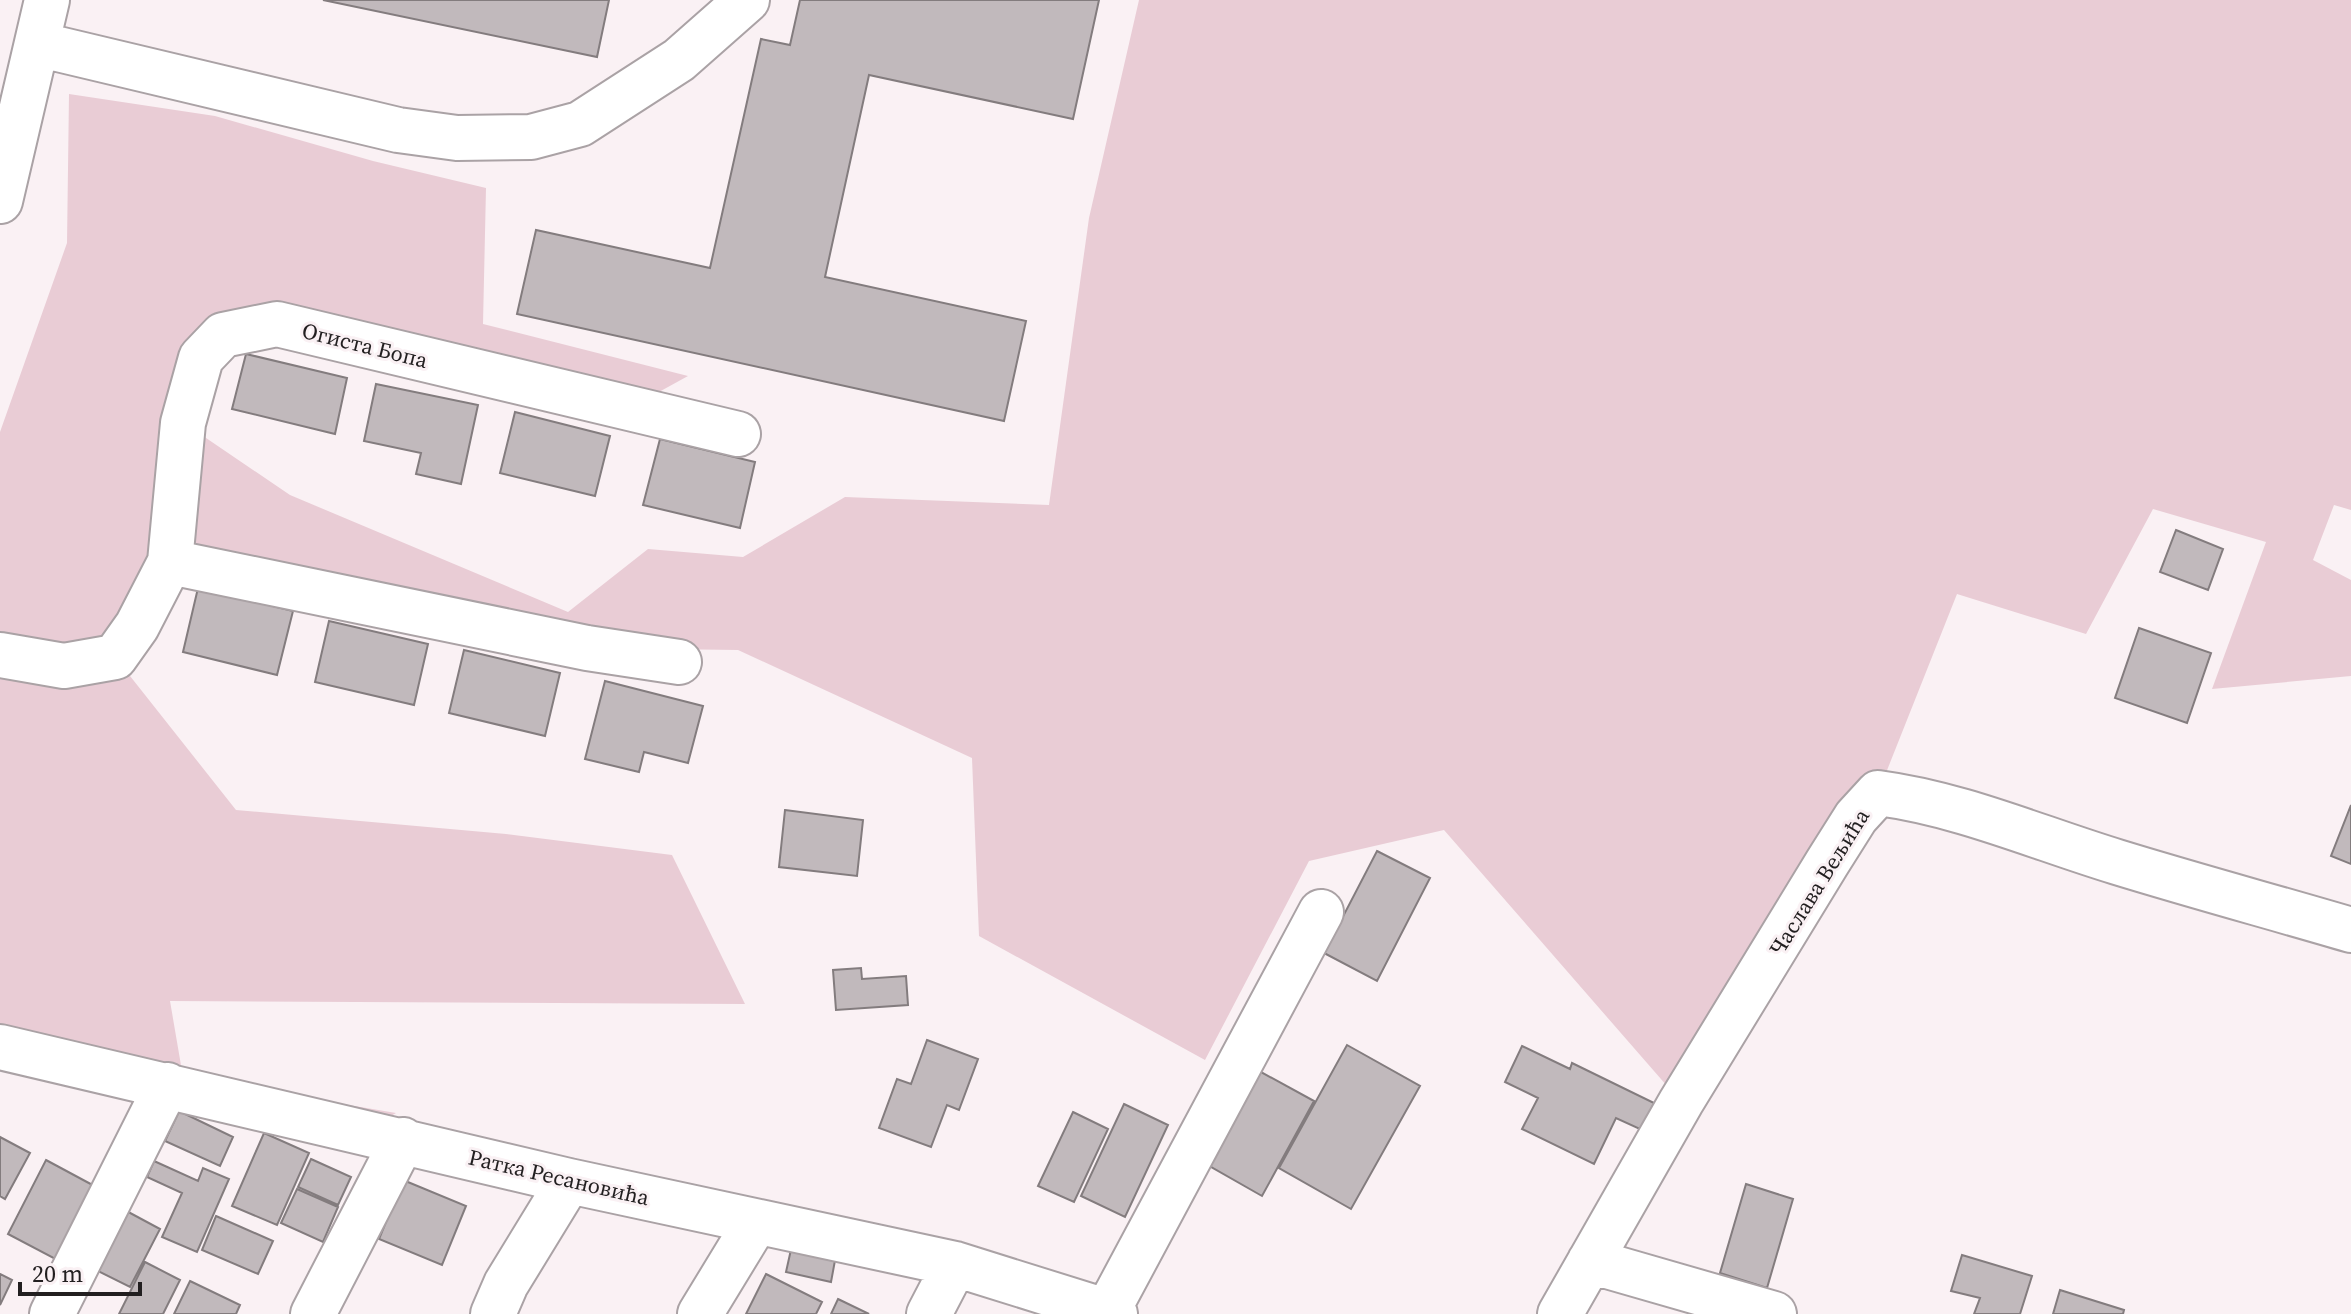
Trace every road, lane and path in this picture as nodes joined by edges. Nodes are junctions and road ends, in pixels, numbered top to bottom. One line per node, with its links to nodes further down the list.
1 (47, 0): 3 (street)
2 (747, 0): 3 (street)
3 (37, 44): 4 (street)
4 (0, 201)
5 (738, 434): 6 (street, Огиста Бопа)
6 (170, 562): 7 (street, Огиста Бопа); 8 (street)
7 (0, 655)
8 (679, 662)
9 (1321, 912): 18 (street)
10 (2351, 930): 16 (street, Часлава Вељића)
11 (0, 1047): 12 (street, Ратка Ресановића)
12 (167, 1085): 13 (street, Ратка Ресановића); 19 (street)
13 (403, 1140): 14 (street, Ратка Ресановића); 20 (street)
14 (569, 1181): 15 (street, Ратка Ресановића); 21 (street)
15 (756, 1222): 17 (street, Ратка Ресановића); 22 (street)
16 (1590, 1261): 24 (street, Часлава Вељића); 25 (street)
17 (955, 1264): 18 (street, Ратка Ресановића); 23 (street)
18 (1112, 1312)
19 (52, 1314)
20 (313, 1314)
21 (493, 1314)
22 (700, 1314)
23 (929, 1314)
24 (1560, 1314)
25 (1774, 1314)

